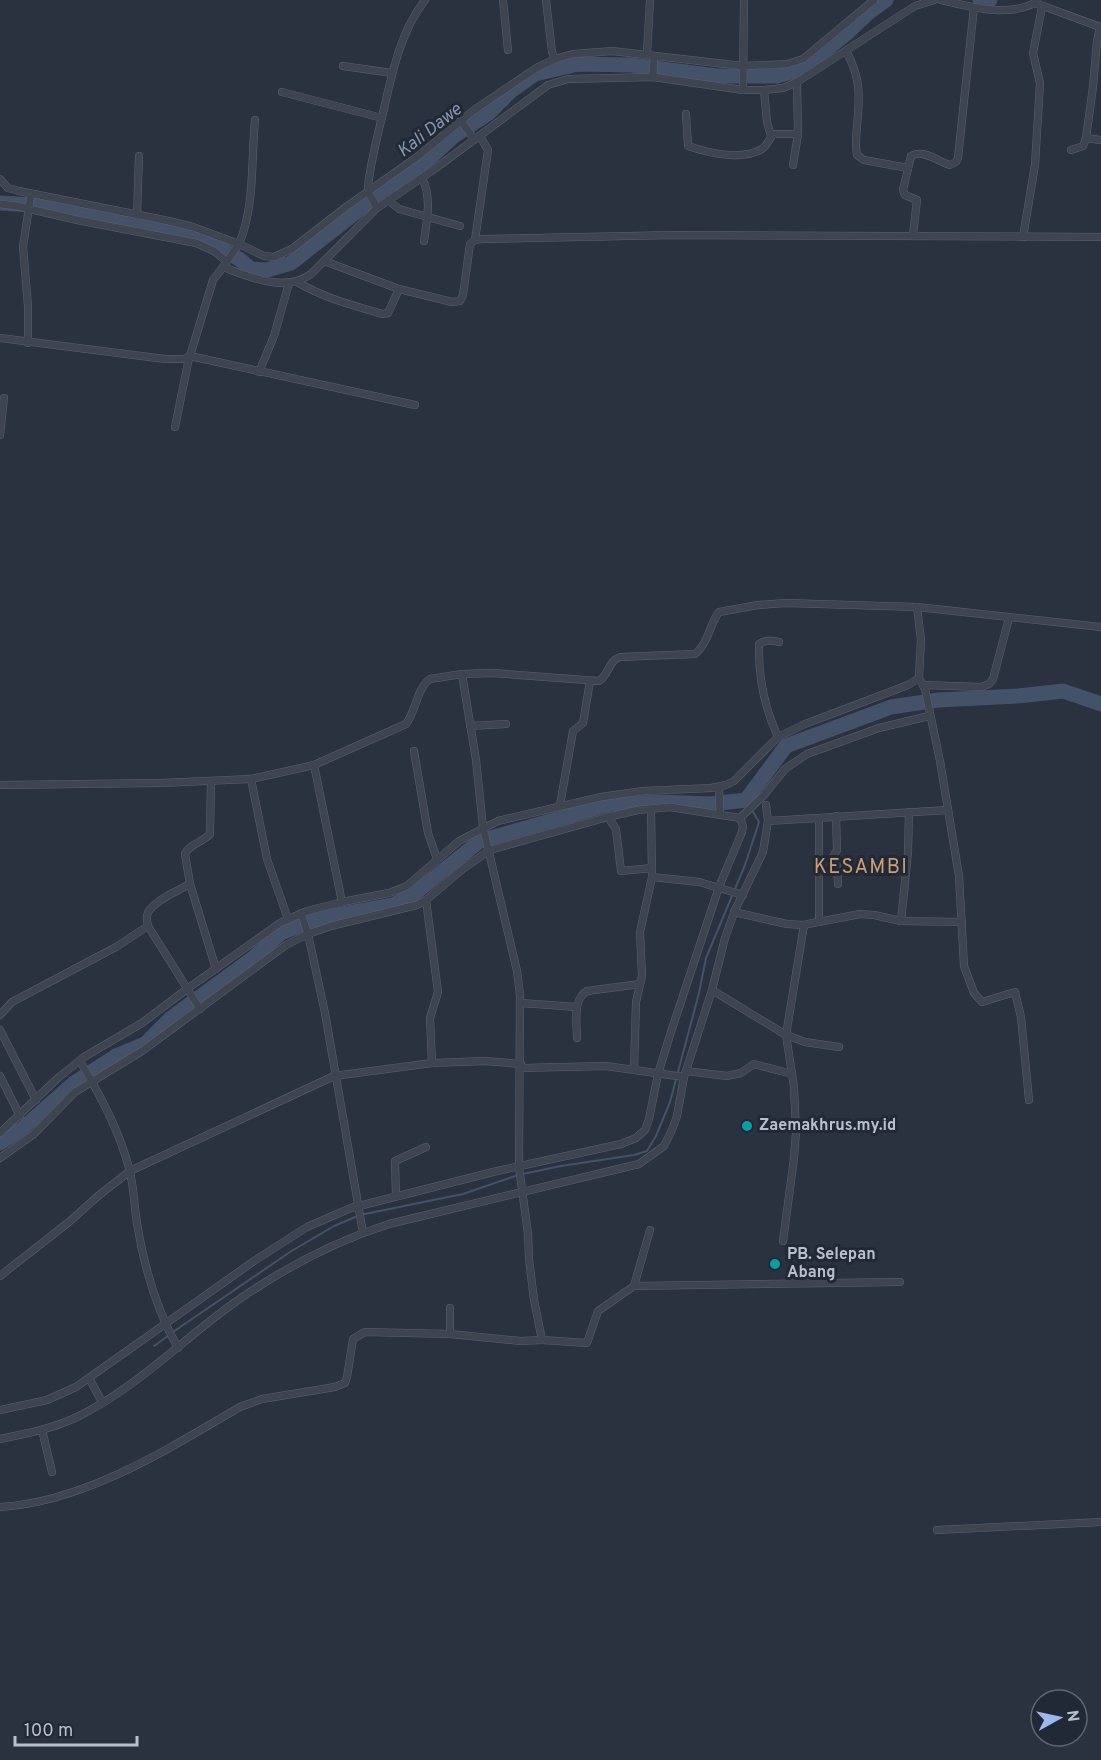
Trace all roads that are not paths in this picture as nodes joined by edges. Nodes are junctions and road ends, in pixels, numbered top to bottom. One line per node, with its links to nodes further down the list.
1 (425, 0): 18 (street)
2 (503, 0): 12 (street)
3 (546, 0): 15 (street)
4 (650, 0): 14 (street)
5 (744, 0): 17 (street)
6 (874, 0): 17 (street)
7 (934, 0): 13 (street)
8 (941, 0): 10 (street)
9 (1038, 3): 10 (street); 11 (street); 49 (street)
10 (974, 7): 36 (street)
11 (1101, 27): 31 (street)
12 (508, 50)
13 (846, 51): 20 (street); 36 (street)
14 (650, 55): 15 (street); 17 (street); 19 (street)
15 (555, 59): 27 (street)
16 (344, 66): 18 (street)
17 (744, 70): 21 (street)
18 (392, 73): 25 (street)
19 (653, 77): 21 (street); 29 (street)
20 (797, 82): 22 (street); 28 (street)
21 (743, 87): 22 (street)
22 (764, 90): 30 (street)
23 (282, 92): 25 (street)
24 (686, 114): 30 (street)
25 (382, 118): 40 (street)
26 (255, 120): 53 (street)
27 (463, 123): 29 (street); 40 (street)
28 (798, 134): 30 (street); 35 (street)
29 (475, 136): 38 (street); 51 (street)
30 (771, 136)
31 (1086, 138): 32 (street); 33 (street)
32 (1101, 140)
33 (1071, 150)
34 (139, 156): 45 (street)
35 (793, 165)
36 (908, 168): 48 (street)
37 (0, 178): 39 (street)
38 (422, 178): 41 (street); 46 (street)
39 (4, 188): 42 (street)
40 (369, 193): 44 (street); 53 (street)
41 (388, 200): 44 (street); 46 (street)
42 (31, 203): 43 (street); 45 (street); 55 (street); 60 (street)
43 (0, 204)
44 (375, 205): 54 (street)
45 (137, 215): 53 (street)
46 (427, 218): 47 (street); 52 (street)
47 (460, 226)
48 (913, 235): 49 (street); 51 (street)
49 (1023, 237): 50 (street)
50 (1101, 237)
51 (475, 240): 58 (street)
52 (424, 241)
53 (237, 246): 55 (street)
54 (324, 261): 56 (street); 58 (street)
55 (226, 262): 57 (street); 61 (street)
56 (297, 282): 57 (street); 58 (street)
57 (289, 283): 62 (street)
58 (399, 289)
59 (0, 338): 60 (street)
60 (28, 343): 61 (street)
61 (190, 357): 62 (street); 65 (street)
62 (259, 372): 64 (street)
63 (4, 398): 66 (street)
64 (416, 405)
65 (175, 427)
66 (0, 435)
67 (917, 607): 68 (street); 72 (street); 73 (street)
68 (1009, 618): 69 (street); 74 (street)
69 (1101, 627)
70 (779, 642): 78 (street)
71 (462, 674): 73 (street); 77 (street); 80 (street)
72 (919, 678): 74 (street); 78 (street)
73 (590, 681): 85 (street)
74 (925, 687): 75 (street)
75 (929, 712): 88 (street); 93 (street)
76 (506, 724): 77 (street)
77 (470, 726): 96 (street)
78 (778, 737): 84 (street)
79 (414, 751): 98 (street)
80 (314, 765): 81 (street); 105 (street)
81 (251, 779): 82 (street); 108 (street)
82 (211, 781): 83 (street); 100 (street)
83 (0, 785)
84 (719, 790): 85 (street); 89 (street)
85 (560, 805): 96 (street)
86 (766, 805): 95 (street)
87 (651, 809): 89 (street); 92 (street); 99 (street)
88 (948, 810): 90 (street); 111 (street)
89 (720, 812): 93 (street)
90 (909, 812): 91 (street); 109 (street)
91 (836, 816): 94 (street); 101 (street)
92 (608, 817): 97 (street); 99 (street)
93 (741, 817): 102 (street)
94 (819, 818): 95 (street); 110 (street)
95 (768, 821): 103 (street)
96 (484, 830): 97 (street); 98 (street)
97 (489, 849): 104 (street); 119 (street)
98 (437, 860): 105 (street)
99 (652, 872): 102 (street); 116 (street)
100 (190, 884): 113 (street); 115 (street)
101 (838, 884)
102 (722, 887): 103 (street); 131 (street)
103 (741, 894): 106 (street)
104 (426, 900): 114 (street); 128 (street)
105 (342, 902): 107 (street)
106 (734, 912): 112 (street); 118 (street)
107 (302, 915): 108 (street); 114 (street)
108 (288, 919): 115 (street)
109 (901, 921): 110 (street); 111 (street)
110 (819, 922): 112 (street)
111 (962, 922): 138 (street)
112 (804, 925): 124 (street)
113 (148, 926): 117 (street); 122 (street)
114 (307, 932): 120 (street); 135 (street)
115 (216, 969): 117 (street)
116 (640, 984): 121 (street); 130 (street)
117 (188, 990): 120 (street); 127 (street)
118 (712, 990): 124 (street); 133 (street)
119 (520, 1003): 121 (street); 129 (street)
120 (198, 1006): 136 (street)
121 (577, 1006): 125 (street)
122 (0, 1015)
123 (0, 1030): 137 (street)
124 (786, 1035): 126 (street); 132 (street)
125 (577, 1038)
126 (839, 1047)
127 (81, 1063): 136 (street); 137 (street)
128 (432, 1064): 129 (street); 135 (street)
129 (521, 1066): 130 (street); 143 (street)
130 (634, 1070): 131 (street)
131 (660, 1074): 133 (street); 143 (street)
132 (792, 1074): 133 (street); 150 (street)
133 (683, 1075): 145 (street)
134 (0, 1076): 139 (street)
135 (334, 1076): 144 (street); 147 (street)
136 (91, 1080): 142 (street); 144 (street)
137 (36, 1100): 139 (street)
138 (1029, 1100)
139 (20, 1116): 140 (street)
140 (0, 1133)
141 (426, 1147): 146 (street)
142 (0, 1158)
143 (519, 1168): 145 (street); 146 (street)
144 (130, 1171): 151 (street); 155 (street)
145 (522, 1189): 149 (street); 157 (street)
146 (396, 1196): 147 (street)
147 (358, 1208): 149 (street); 155 (street)
148 (650, 1230): 153 (street)
149 (362, 1231): 158 (street)
150 (783, 1241)
151 (0, 1276)
152 (900, 1282): 153 (street)
153 (634, 1286): 157 (street)
154 (450, 1308): 156 (street)
155 (165, 1325): 158 (street); 159 (street)
156 (450, 1334): 157 (street); 165 (street)
157 (542, 1340)
158 (176, 1345): 160 (street)
159 (89, 1378): 160 (street); 161 (street)
160 (102, 1402): 162 (street)
161 (0, 1410)
162 (42, 1430): 163 (street); 164 (street)
163 (0, 1439)
164 (52, 1472)
165 (0, 1507)
166 (1101, 1522): 167 (street)
167 (937, 1530)

